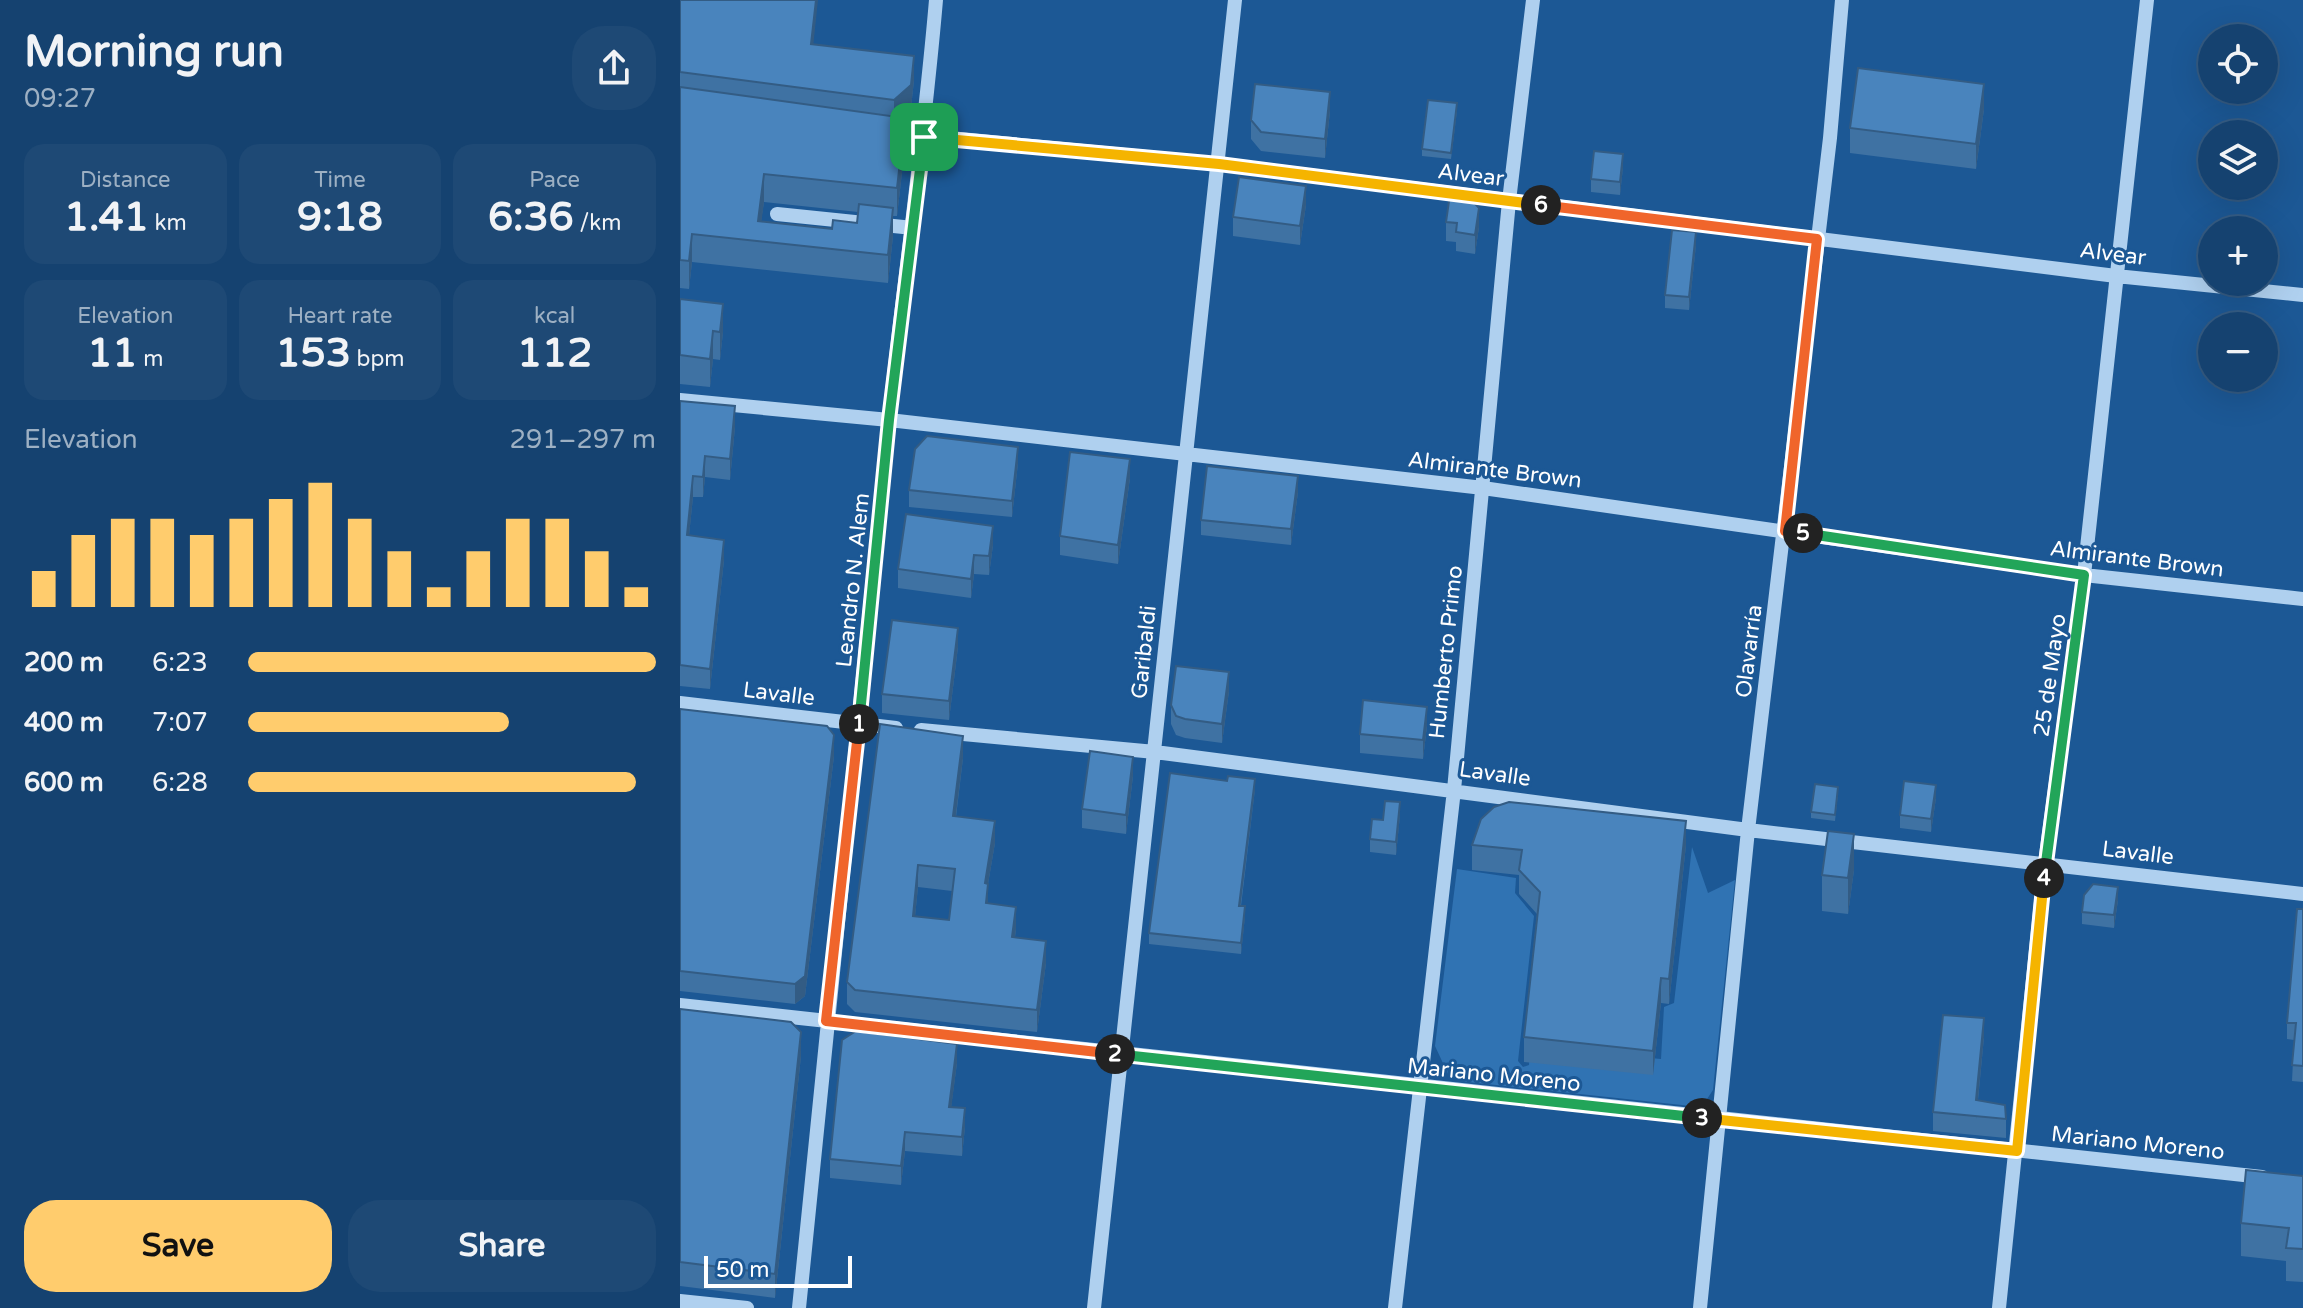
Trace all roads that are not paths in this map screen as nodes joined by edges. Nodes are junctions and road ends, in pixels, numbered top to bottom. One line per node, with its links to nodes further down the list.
1 (936, 0): 7 (street, Leandro N. Alem)
2 (1235, 0): 8 (street, Garibaldi)
3 (1533, 0): 9 (street, Humberto Primo)
4 (1842, 0): 12 (street, Olavarría)
5 (2147, 0): 13 (street, 25 de Mayo)
6 (879, 131): 7 (street, Alvear)
7 (924, 137): 8 (street, Alvear); 11 (street, Leandro N. Alem)
8 (1219, 164): 9 (street, Alvear); 17 (street, Garibaldi)
9 (1509, 201): 12 (street, Alvear); 18 (street, Humberto Primo)
10 (777, 214): 11 (street)
11 (913, 228): 16 (street, Leandro N. Alem)
12 (1817, 239): 13 (street, Alvear); 19 (street, Olavarría)
13 (2116, 276): 14 (street, Alvear); 20 (street, 25 de Mayo)
14 (2303, 295)
15 (680, 400): 16 (street, Almirante Brown)
16 (889, 420): 17 (street, Almirante Brown); 23 (street, Leandro N. Alem)
17 (1186, 456): 18 (street, Almirante Brown); 24 (street, Garibaldi)
18 (1483, 488): 19 (street, Almirante Brown); 25 (street, Humberto Primo)
19 (1785, 531): 20 (street, Almirante Brown); 26 (street, Olavarría)
20 (2084, 575): 21 (street, Almirante Brown); 27 (street, 25 de Mayo)
21 (2303, 599)
22 (680, 703): 23 (street, Lavalle)
23 (859, 725): 24 (street, Lavalle); 30 (street, Leandro N. Alem)
24 (1155, 752): 25 (street, Lavalle); 31 (street, Garibaldi)
25 (1454, 790): 26 (street, Lavalle); 32 (street, Humberto Primo)
26 (1748, 830): 27 (street, Lavalle); 33 (street, Olavarría)
27 (2045, 863): 28 (street, Lavalle); 34 (street, 25 de Mayo)
28 (2303, 894)
29 (680, 1005): 30 (street, Mariano Moreno)
30 (826, 1021): 31 (street, Mariano Moreno); 38 (street, Leandro N. Alem)
31 (1120, 1055): 32 (street, Mariano Moreno); 39 (street, Garibaldi)
32 (1420, 1088): 33 (street, Mariano Moreno); 40 (street, Humberto Primo)
33 (1721, 1120): 34 (street, Mariano Moreno); 41 (street, Olavarría)
34 (2017, 1151): 35 (street, Mariano Moreno); 42 (street, 25 de Mayo)
35 (2271, 1178)
36 (680, 1301): 37 (street)
37 (747, 1308)
38 (799, 1308)
39 (1094, 1308)
40 (1395, 1308)
41 (1700, 1308)
42 (1999, 1308)

